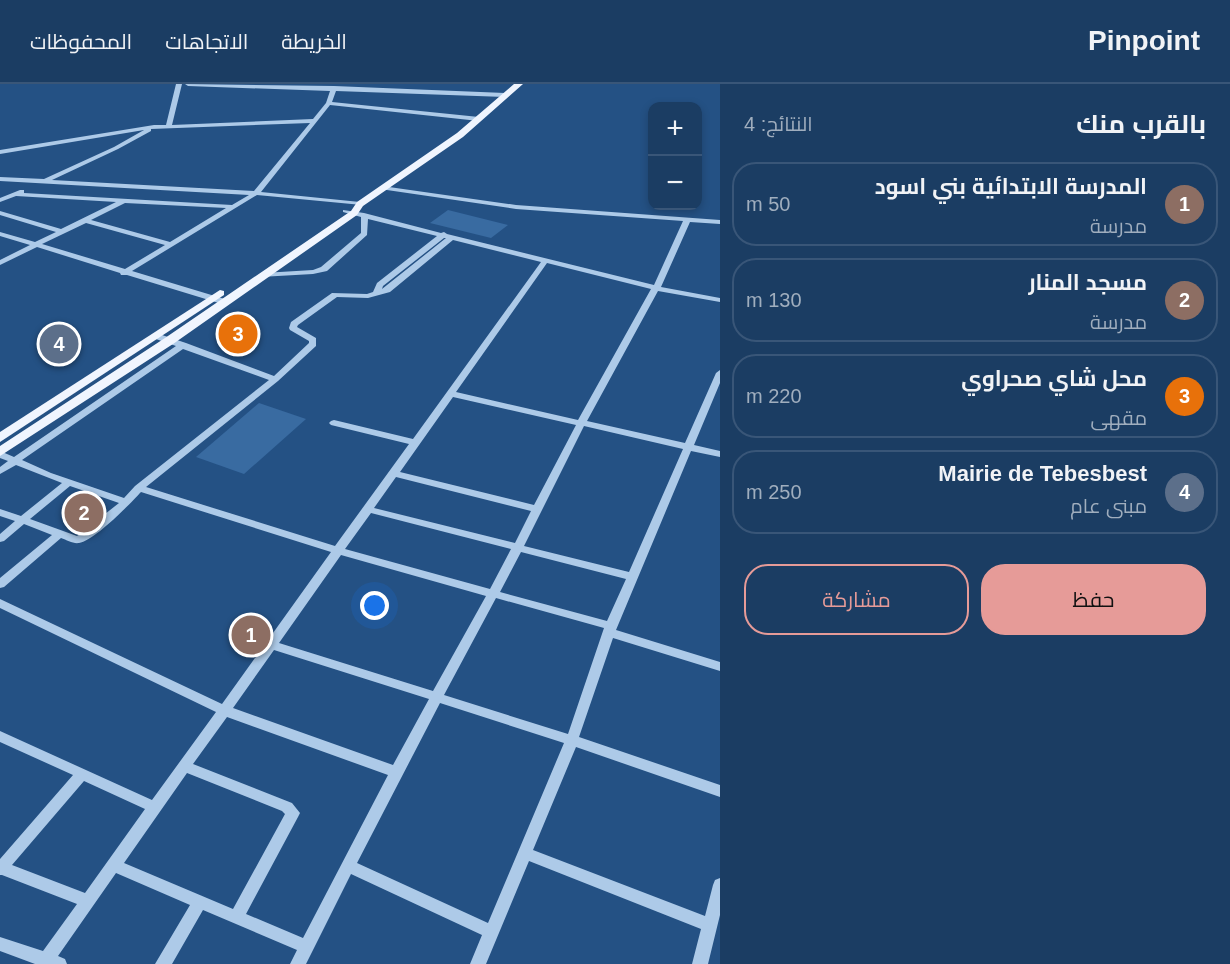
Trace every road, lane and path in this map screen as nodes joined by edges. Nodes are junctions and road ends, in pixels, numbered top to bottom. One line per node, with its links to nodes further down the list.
1 (178, 84): 9 (street)
2 (188, 84): 4 (street)
3 (519, 84): 5 (main road)
4 (334, 88): 5 (street); 6 (street)
5 (506, 95): 7 (main road)
6 (329, 103): 7 (street); 8 (street)
7 (479, 119): 17 (main road)
8 (315, 122): 9 (street); 18 (street)
9 (169, 126): 10 (street)
10 (154, 127): 11 (street); 15 (street)
11 (30, 147): 12 (street); 13 (street)
12 (0, 152)
13 (0, 160)
14 (0, 179): 15 (street)
15 (45, 181): 16 (street); 19 (street)
16 (152, 186): 18 (street); 21 (street)
17 (382, 188): 23 (main road); 26 (street)
18 (256, 193): 22 (street); 23 (street)
19 (15, 194): 20 (street); 21 (street)
20 (0, 200)
21 (125, 200): 22 (street); 25 (street)
22 (235, 207): 32 (street)
23 (356, 210): 30 (street); 36 (main road); 36 (street); 38 (main road)
24 (0, 213): 28 (street)
25 (84, 220): 28 (street); 32 (street)
26 (687, 220): 27 (street); 37 (street)
27 (720, 222)
28 (62, 232): 31 (street)
29 (0, 234): 31 (street)
30 (448, 235): 33 (street); 45 (street)
31 (36, 245): 34 (street); 35 (street)
32 (172, 245): 35 (street)
33 (545, 261): 37 (street); 46 (street)
34 (0, 263)
35 (124, 273): 38 (street)
36 (263, 274): 40 (main road)
37 (656, 288): 39 (street); 49 (street)
38 (212, 298): 40 (street); 41 (main road)
39 (720, 300)
40 (225, 302): 42 (main road)
41 (156, 336): 42 (street); 47 (main road)
42 (169, 340): 43 (street); 47 (main road)
43 (183, 345): 45 (street); 55 (street)
44 (720, 373): 52 (street)
45 (275, 379): 59 (street)
46 (451, 394): 49 (street); 51 (street)
47 (64, 403): 50 (main road); 53 (main road)
48 (334, 423): 51 (street)
49 (580, 423): 52 (street); 62 (street)
50 (0, 438)
51 (416, 443): 57 (street)
52 (690, 446): 54 (street); 69 (street)
53 (0, 453): 55 (street)
54 (720, 454)
55 (14, 461): 56 (street); 58 (street)
56 (0, 471)
57 (393, 473): 61 (street); 62 (street)
58 (68, 483): 60 (street); 64 (street)
59 (139, 488): 60 (street); 68 (street)
60 (126, 502): 65 (street)
61 (367, 509): 67 (street); 68 (street)
62 (537, 509): 67 (street)
63 (0, 512): 64 (street)
64 (22, 521): 65 (street); 66 (street)
65 (58, 535): 70 (street)
66 (0, 539)
67 (517, 549): 69 (street); 71 (street)
68 (338, 551): 71 (street); 74 (street)
69 (633, 576): 73 (street)
70 (0, 584)
71 (493, 593): 73 (street); 76 (street)
72 (0, 603): 77 (street)
73 (610, 629): 75 (street); 79 (street)
74 (272, 645): 76 (street); 77 (street)
75 (720, 667)
76 (436, 696): 79 (street); 81 (street)
77 (223, 710): 80 (street); 81 (street)
78 (0, 736): 82 (street)
79 (572, 740): 83 (street); 85 (street)
80 (184, 766): 84 (street); 92 (street)
81 (396, 772): 87 (street)
82 (82, 774): 84 (street); 88 (street)
83 (720, 791)
84 (154, 807): 86 (street)
85 (525, 854): 93 (street); 94 (street)
86 (113, 865): 90 (street); 91 (street)
87 (348, 866): 94 (street); 96 (street)
88 (1, 868): 90 (street)
89 (720, 885): 93 (street)
90 (87, 901): 97 (street)
91 (200, 902): 92 (street); 98 (street)
92 (236, 917): 96 (street)
93 (710, 925): 101 (street)
94 (492, 932): 100 (street)
95 (0, 944): 97 (street)
96 (306, 947): 99 (street)
97 (50, 962)
98 (163, 964)
99 (298, 964)
100 (478, 964)
101 (700, 964)

